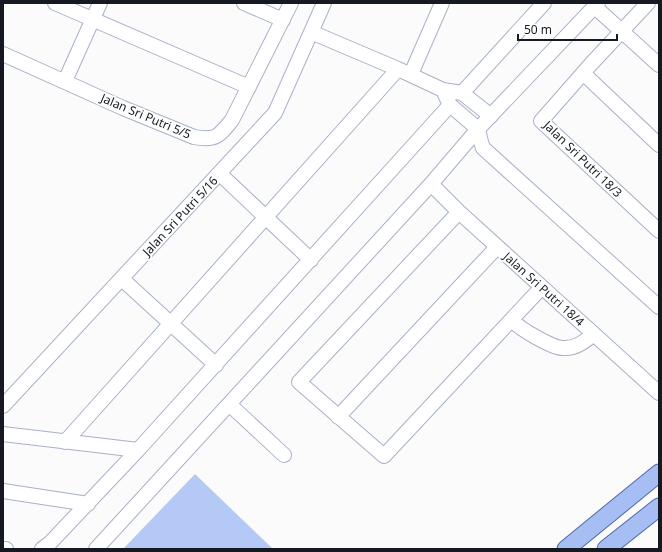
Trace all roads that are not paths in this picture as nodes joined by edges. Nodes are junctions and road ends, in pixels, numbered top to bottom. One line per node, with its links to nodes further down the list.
1 (55, 3): 10 (street)
2 (100, 3): 10 (street)
3 (244, 3): 11 (street)
4 (291, 3): 11 (street, Jalan Sri Putri 5/5)
5 (324, 3): 13 (street, Jalan Sri Putri 5/16)
6 (442, 3): 16 (street)
7 (544, 3): 21 (street)
8 (648, 3): 12 (street, Jalan Sri Putri 18/3)
9 (596, 5): 12 (street); 23 (street)
10 (92, 20): 18 (street); 19 (street)
11 (283, 20): 19 (street, Jalan Sri Putri 5/5)
12 (622, 31): 15 (street); 17 (street, Jalan Sri Putri 18/3)
13 (311, 32): 16 (street); 26 (street, Jalan Sri Putri 5/16)
14 (3, 54): 18 (street, Jalan Sri Putri 5/5)
15 (659, 65)
16 (404, 71): 20 (street); 29 (street)
17 (583, 73): 25 (street); 30 (street, Jalan Sri Putri 18/3)
18 (65, 81): 19 (street, Jalan Sri Putri 5/5)
19 (249, 87)
20 (444, 90): 21 (street); 22 (street)
21 (462, 93): 23 (street)
22 (450, 105): 24 (street); 32 (street)
23 (491, 116): 24 (street)
24 (478, 129): 27 (street); 35 (street)
25 (659, 145)
26 (220, 174): 29 (street); 33 (street, Jalan Sri Putri 5/16)
27 (431, 184): 28 (street, Jalan Sri Putri 18/4); 41 (street)
28 (459, 212): 31 (street, Jalan Sri Putri 18/4); 43 (street)
29 (265, 217): 32 (street); 37 (street)
30 (659, 231)
31 (497, 246): 34 (street, Jalan Sri Putri 18/4); 43 (street)
32 (311, 260): 39 (street)
33 (122, 278): 37 (street); 42 (street, Jalan Sri Putri 5/16)
34 (542, 288): 36 (street); 38 (street, Jalan Sri Putri 18/4)
35 (659, 307)
36 (512, 320): 38 (street); 43 (street)
37 (171, 324): 39 (street); 45 (street)
38 (594, 334): 40 (street, Jalan Sri Putri 18/4)
39 (216, 365): 46 (street)
40 (659, 393)
41 (229, 404): 47 (street); 55 (street)
42 (3, 406)
43 (338, 417)
44 (3, 434): 45 (street)
45 (65, 442): 46 (street)
46 (138, 450): 50 (street)
47 (284, 455)
48 (659, 473): 56 (main road)
49 (3, 491): 50 (street)
50 (88, 504): 52 (street)
51 (659, 507): 57 (main road)
52 (46, 546)
53 (3, 548): 54 (street)
54 (6, 549)
55 (96, 549)
56 (566, 549)
57 (606, 549)

